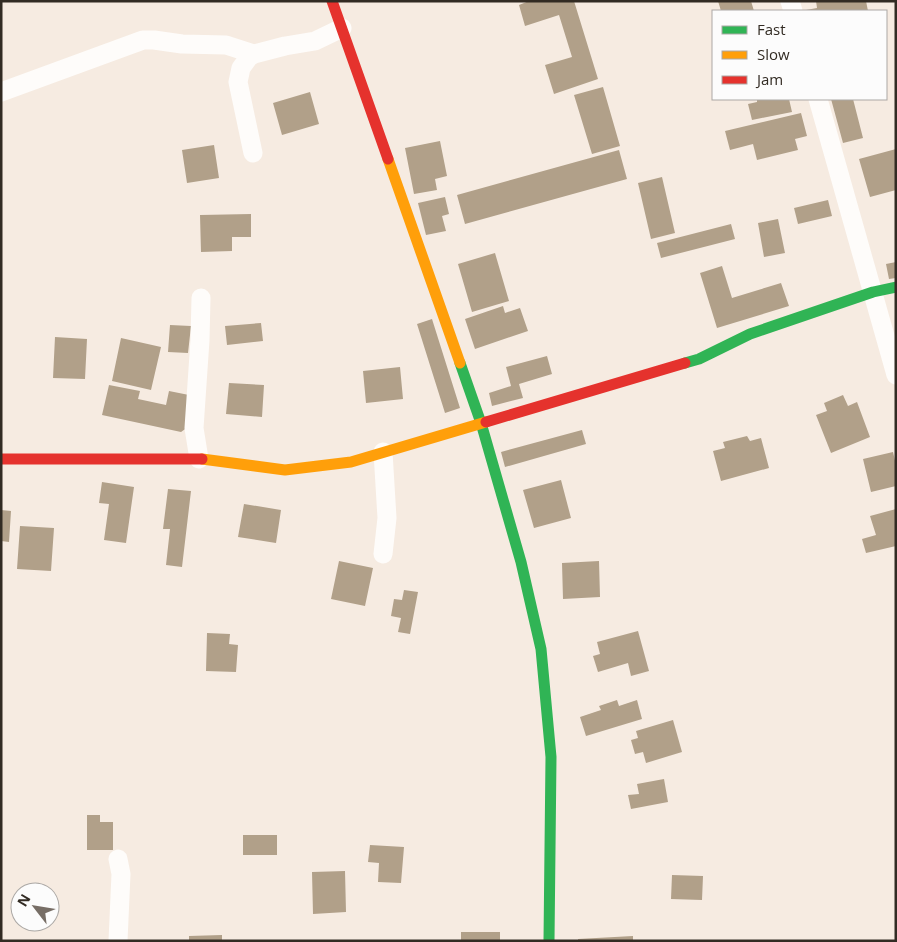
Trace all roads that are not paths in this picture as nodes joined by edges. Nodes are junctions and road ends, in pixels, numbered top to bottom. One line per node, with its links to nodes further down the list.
1 (332, 1): 2 (street)
2 (342, 28): 3 (street); 11 (street)
3 (254, 54): 4 (street); 6 (street)
4 (1, 92)
5 (818, 100): 8 (street)
6 (253, 153)
7 (896, 287): 8 (street)
8 (873, 292): 10 (street); 11 (street)
9 (201, 298): 14 (street)
10 (896, 375)
11 (481, 423): 12 (street); 18 (street)
12 (383, 452): 14 (street); 15 (street)
13 (1, 459): 14 (street)
14 (199, 459)
15 (383, 554)
16 (118, 858): 17 (street)
17 (118, 941)
18 (549, 941)

